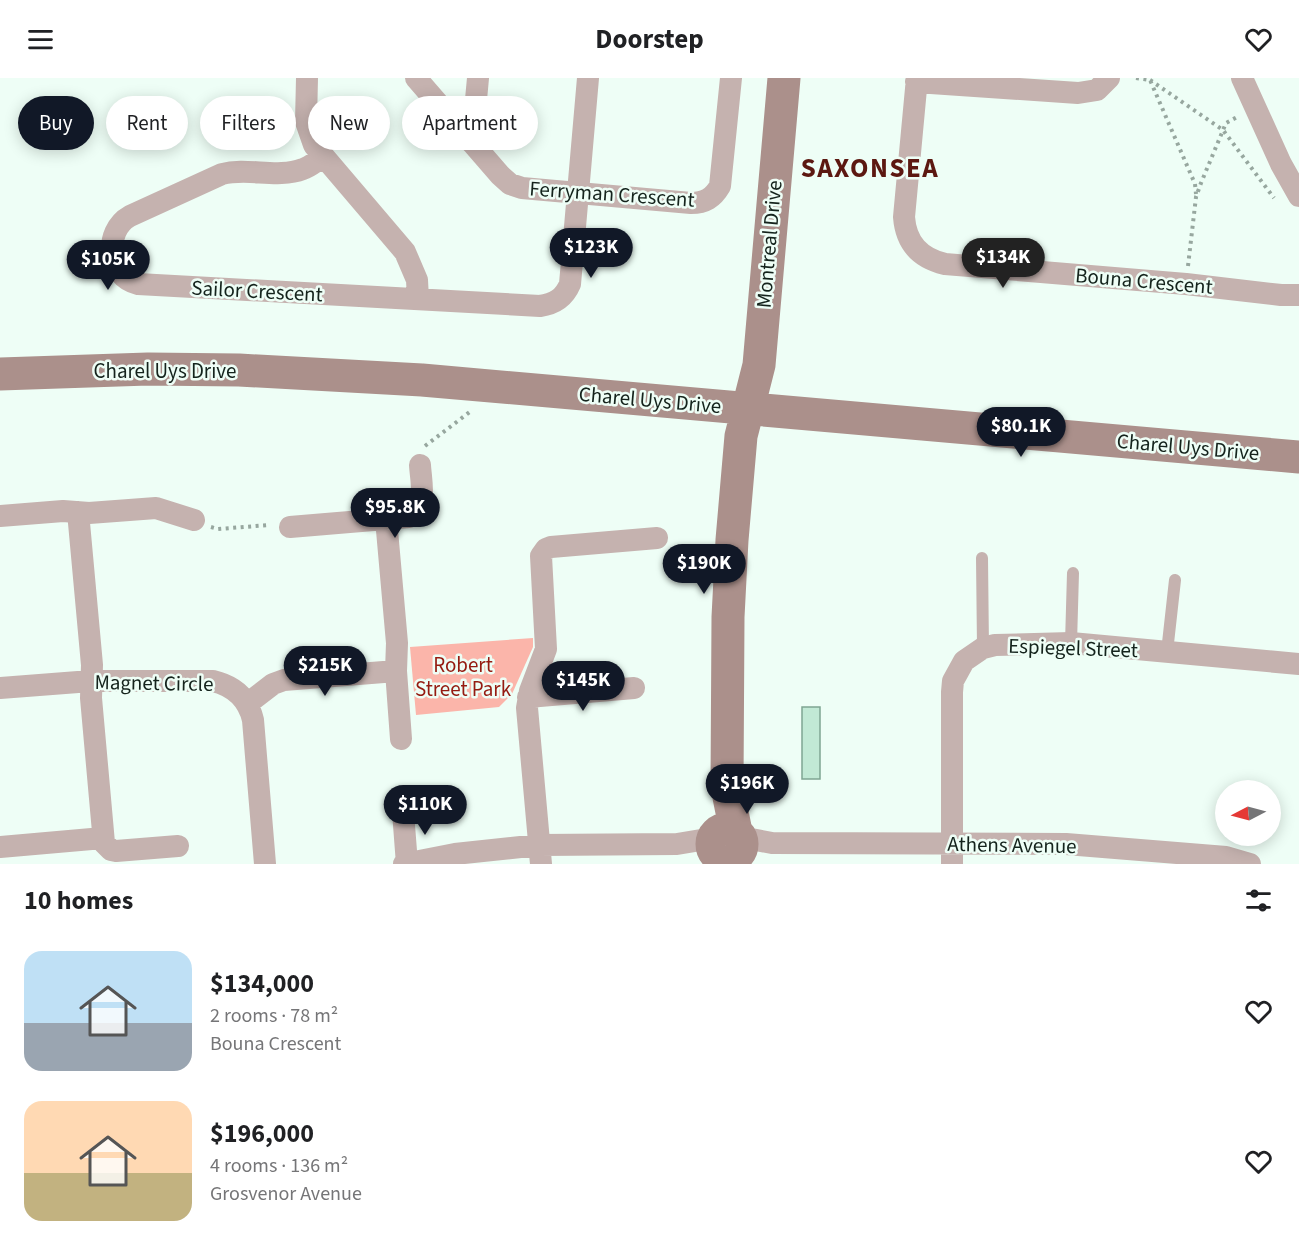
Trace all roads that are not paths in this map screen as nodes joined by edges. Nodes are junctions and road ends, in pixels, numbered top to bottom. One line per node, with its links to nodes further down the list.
1 (307, 78): 13 (street)
2 (416, 78): 10 (street, Ferryman Crescent)
3 (478, 78): 11 (street)
4 (588, 78): 14 (street)
5 (731, 78): 14 (street, Ferryman Crescent)
6 (784, 78): 19 (main road, Montreal Drive)
7 (1109, 78): 9 (street)
8 (1242, 78): 15 (street)
9 (916, 80): 16 (street, Bouna Crescent)
10 (432, 96)
11 (476, 96)
12 (478, 150): 14 (street, Ferryman Crescent)
13 (323, 157): 17 (street); 17 (street, Sailor Crescent)
14 (578, 193): 17 (street)
15 (1290, 201)
16 (1299, 295)
17 (418, 299)
18 (0, 374): 19 (main road, Charel Uys Drive)
19 (747, 409): 20 (main road, Charel Uys Drive); 46 (main road, Montreal Drive)
20 (1299, 457)
21 (420, 465): 24 (street)
22 (78, 512): 23 (street); 25 (street); 36 (street)
23 (0, 516)
24 (386, 519): 26 (street); 35 (street)
25 (194, 520)
26 (290, 527)
27 (657, 538): 39 (street)
28 (981, 558): 32 (lane)
29 (1073, 573): 31 (lane)
30 (1175, 580): 33 (lane)
31 (1071, 643): 32 (street, Espiegel Street); 33 (street, Espiegel Street)
32 (983, 648): 47 (street, Espiegel Street)
33 (1167, 652): 34 (street, Espiegel Street)
34 (1299, 664)
35 (396, 671): 40 (street); 41 (street)
36 (91, 681): 37 (street, Magnet Circle); 40 (street, Magnet Circle); 43 (street)
37 (0, 688)
38 (634, 688): 39 (street)
39 (528, 697): 48 (street)
40 (247, 704): 49 (street)
41 (401, 739)
42 (403, 812): 50 (street)
43 (103, 838): 44 (street); 45 (street)
44 (178, 846)
45 (0, 847)
46 (727, 848): 47 (street, Athens Avenue); 48 (street, Athens Avenue)
47 (952, 854): 51 (street, Athens Avenue)
48 (540, 855): 50 (street, Athens Avenue)
49 (265, 864)
50 (406, 864)
51 (1250, 864)

